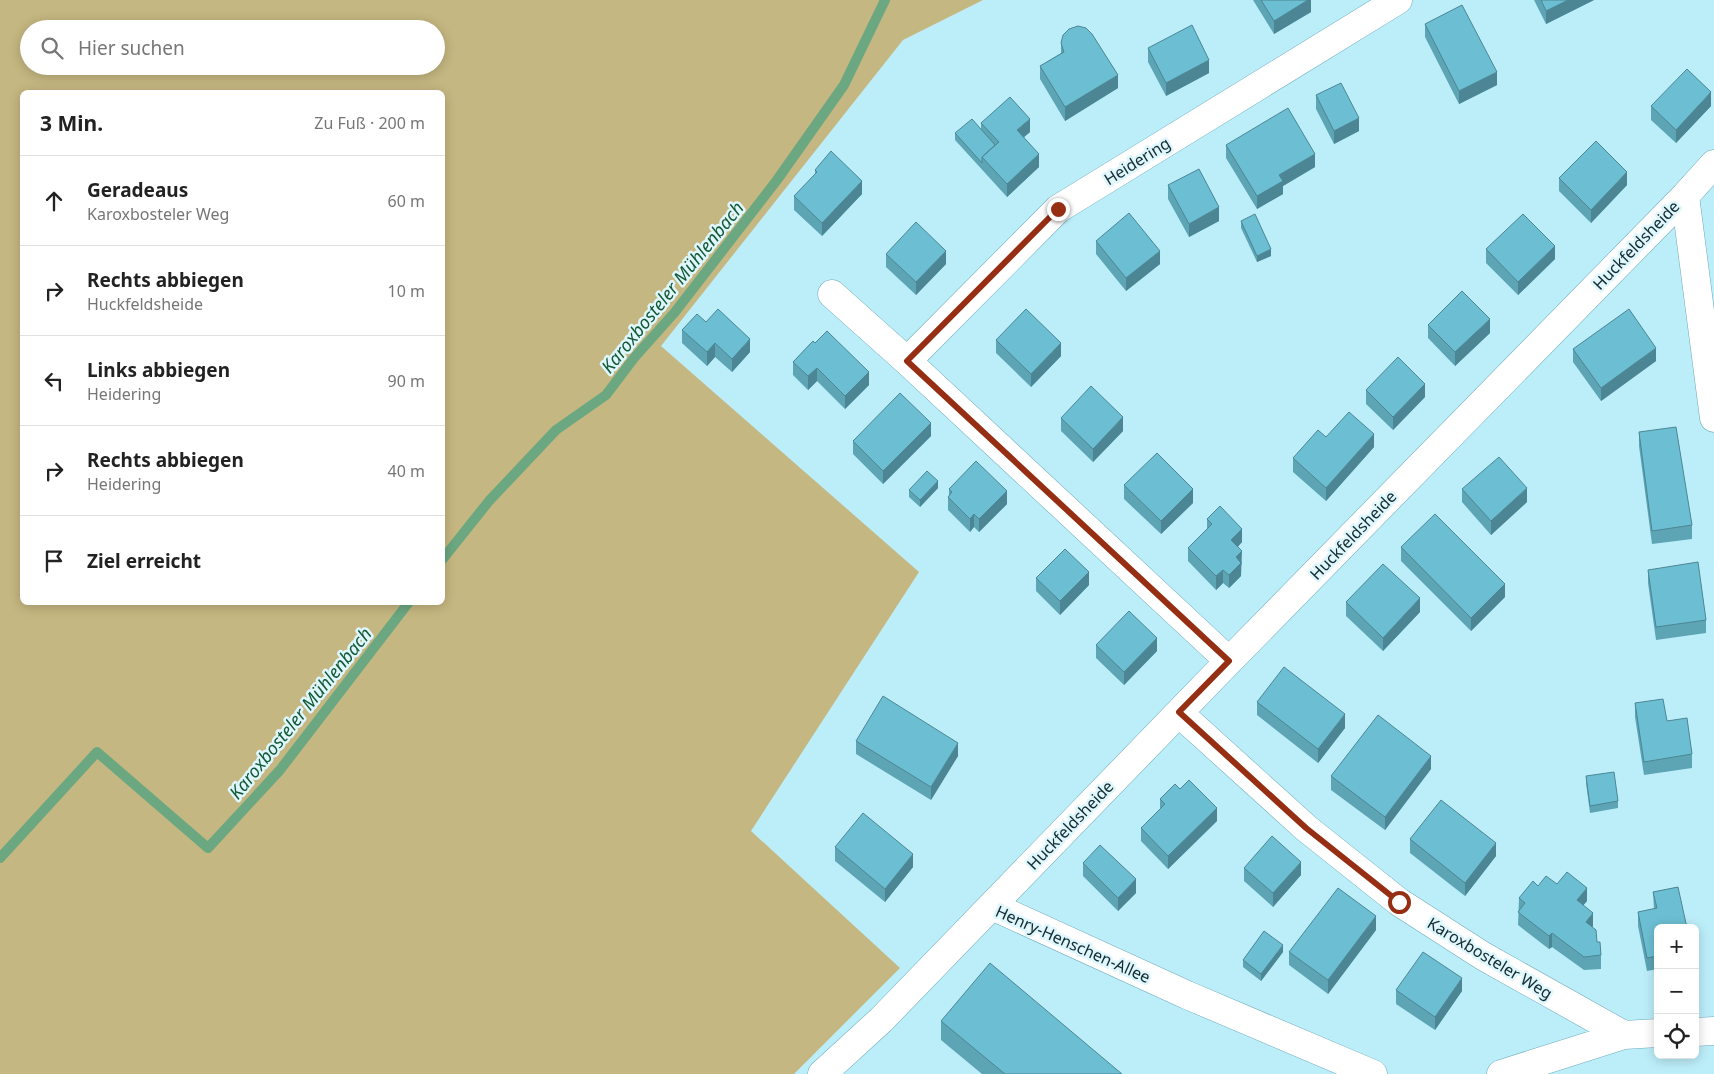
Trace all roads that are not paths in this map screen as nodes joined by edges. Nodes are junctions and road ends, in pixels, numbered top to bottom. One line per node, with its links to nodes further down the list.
1 (1398, 0): 5 (street, Heidering)
2 (1714, 164): 3 (street, Huckfeldsheide)
3 (1685, 196): 6 (street); 7 (street, Huckfeldsheide)
4 (832, 294): 5 (street)
5 (907, 361): 7 (street)
6 (1714, 418)
7 (1229, 661): 8 (street, Huckfeldsheide)
8 (1179, 712): 9 (street, Huckfeldsheide); 13 (street, Karoxbosteler Weg)
9 (992, 906): 14 (street, Henry-Henschen-Allee); 15 (street, Henry-Henschen-Allee)
10 (1714, 1031): 11 (street)
11 (1699, 1032)
12 (1654, 1033): 13 (street)
13 (1624, 1035): 16 (street)
14 (822, 1074)
15 (1373, 1074)
16 (1501, 1074)

